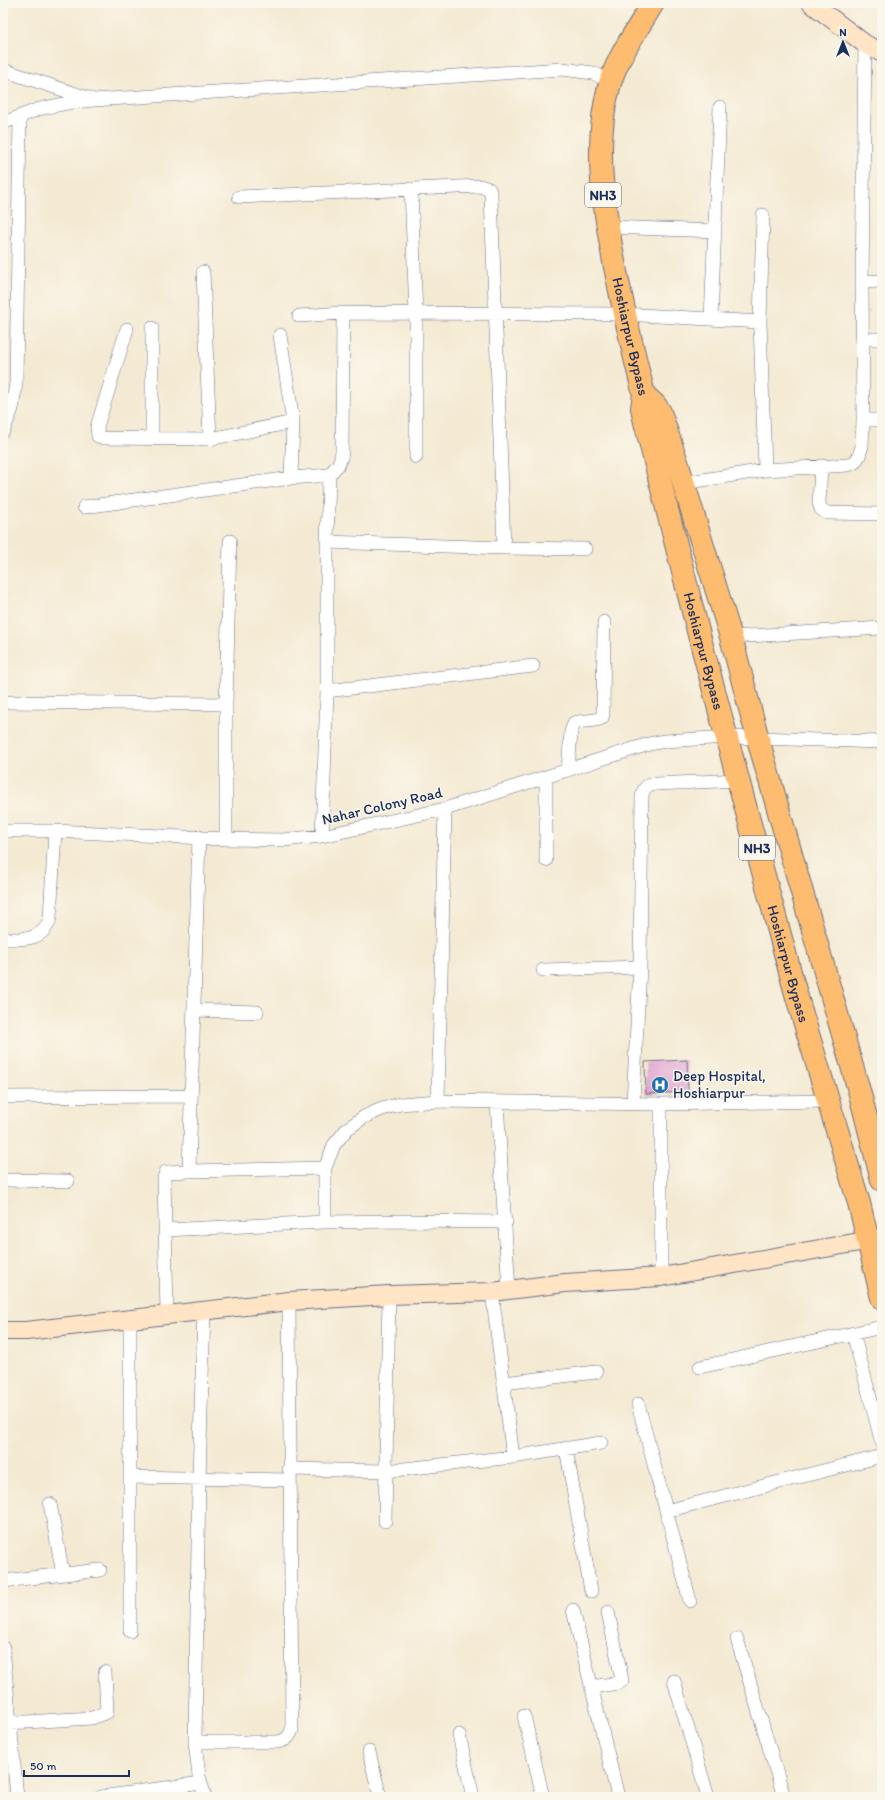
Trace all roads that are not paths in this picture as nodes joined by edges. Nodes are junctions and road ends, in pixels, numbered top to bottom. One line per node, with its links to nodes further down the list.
1 (653, 3): 6 (highway, Hoshiarpur Bypass / NH3)
2 (811, 3): 3 (street)
3 (865, 44): 4 (street); 18 (street)
4 (882, 53)
5 (3, 70): 7 (street)
6 (610, 81): 7 (street); 14 (highway, Hoshiarpur Bypass / NH3)
7 (94, 100): 9 (street)
8 (720, 107): 15 (street)
9 (20, 117): 10 (street); 35 (street)
10 (3, 123)
11 (411, 188): 12 (street); 20 (street); 21 (street)
12 (239, 197)
13 (763, 215): 25 (street)
14 (608, 226): 15 (street); 22 (highway, Hoshiarpur Bypass / NH3)
15 (715, 231): 24 (street)
16 (203, 272): 37 (street)
17 (882, 281): 18 (street)
18 (862, 282): 29 (street)
19 (343, 314): 20 (street); 23 (street); 41 (street)
20 (416, 314): 21 (street); 38 (street)
21 (496, 314): 22 (street); 48 (street)
22 (624, 314): 24 (street); 31 (highway, Hoshiarpur Bypass / NH3)
23 (299, 316)
24 (711, 319): 25 (street)
25 (760, 322): 40 (street)
26 (127, 328): 36 (street)
27 (152, 328): 36 (street)
28 (280, 335): 34 (street)
29 (862, 339): 30 (street); 32 (street)
30 (882, 339)
31 (644, 395): 43 (highway, NH3); 57 (highway, Hoshiarpur Bypass / NH3)
32 (863, 420): 33 (street); 39 (street)
33 (882, 420)
34 (293, 422): 37 (street); 42 (street)
35 (3, 431)
36 (152, 439): 37 (street)
37 (210, 439)
38 (416, 456)
39 (821, 466): 40 (street); 45 (street)
40 (765, 470): 43 (street)
41 (329, 475): 42 (street); 47 (street)
42 (291, 478): 44 (street)
43 (684, 483): 52 (highway, NH3)
44 (84, 507)
45 (882, 514)
46 (230, 541): 56 (street)
47 (327, 542): 48 (street); 54 (street)
48 (504, 548): 49 (street)
49 (585, 549)
50 (604, 622): 60 (street)
51 (882, 628): 52 (street)
52 (731, 637): 58 (highway, NH3)
53 (533, 666): 54 (street)
54 (327, 691): 66 (street)
55 (3, 702): 56 (street)
56 (226, 704): 68 (street)
57 (728, 737): 58 (street, Nahar Colony Road); 60 (street, Nahar Colony Road); 62 (highway, Hoshiarpur Bypass / NH3)
58 (758, 739): 59 (street, Nahar Colony Road); 85 (highway, NH3)
59 (882, 742)
60 (568, 770): 61 (street, Nahar Colony Road)
61 (546, 777): 63 (street, Nahar Colony Road); 69 (street)
62 (739, 780): 71 (street); 77 (highway, Hoshiarpur Bypass / NH3)
63 (445, 809): 66 (street, Nahar Colony Road); 78 (street)
64 (3, 831): 65 (street, Nahar Colony Road)
65 (55, 831): 67 (street, Nahar Colony Road); 70 (street)
66 (322, 836): 68 (street, Nahar Colony Road)
67 (199, 837): 68 (street, Nahar Colony Road); 73 (street)
68 (226, 840)
69 (546, 860)
70 (3, 939)
71 (640, 967): 72 (street); 80 (street)
72 (543, 970)
73 (194, 1010): 74 (street); 75 (street)
74 (257, 1012)
75 (191, 1096): 76 (street); 83 (street)
76 (3, 1097)
77 (828, 1101): 81 (street); 90 (highway, Hoshiarpur Bypass / NH3)
78 (438, 1102): 79 (street); 82 (street)
79 (497, 1103): 80 (street); 88 (street)
80 (633, 1103): 81 (street)
81 (661, 1104): 91 (street)
82 (325, 1168): 83 (street); 87 (street)
83 (189, 1171): 89 (street)
84 (3, 1180): 86 (street)
85 (882, 1180)
86 (68, 1181)
87 (325, 1222): 88 (street); 89 (street)
88 (506, 1222): 92 (street)
89 (165, 1230): 97 (street)
90 (875, 1240): 91 (street); 94 (highway, Hoshiarpur Bypass / NH3)
91 (661, 1277): 92 (street)
92 (501, 1291): 93 (street); 104 (street)
93 (389, 1295): 95 (street); 111 (street)
94 (882, 1298)
95 (289, 1301): 96 (street); 112 (street)
96 (204, 1310): 97 (street); 114 (street)
97 (167, 1314): 98 (street)
98 (130, 1319): 100 (street); 113 (street)
99 (882, 1327): 101 (street)
100 (3, 1331)
101 (853, 1333): 102 (street); 107 (street)
102 (700, 1367)
103 (596, 1372): 104 (street)
104 (504, 1383): 110 (street)
105 (638, 1404): 116 (street)
106 (601, 1443): 108 (street)
107 (882, 1444)
108 (566, 1448): 110 (street); 121 (street)
109 (882, 1456): 116 (street)
110 (513, 1457): 111 (street)
111 (386, 1471): 112 (street); 117 (street)
112 (290, 1475): 114 (street); 134 (street)
113 (130, 1477): 114 (street); 125 (street)
114 (199, 1478): 134 (street)
115 (50, 1504): 119 (street)
116 (666, 1511): 122 (street)
117 (385, 1521)
118 (100, 1570): 119 (street)
119 (64, 1574): 120 (street)
120 (3, 1581)
121 (592, 1591)
122 (690, 1602)
123 (573, 1610): 130 (street)
124 (608, 1612): 130 (street)
125 (130, 1631)
126 (737, 1639): 145 (street)
127 (3, 1648): 132 (street)
128 (105, 1672): 132 (street)
129 (674, 1682): 144 (street)
130 (591, 1687): 143 (street)
131 (524, 1716): 142 (street)
132 (10, 1723): 137 (street)
133 (459, 1735): 141 (street)
134 (194, 1742): 136 (street)
135 (369, 1752): 140 (street)
136 (200, 1783): 138 (street); 139 (street)
137 (17, 1797)
138 (101, 1797)
139 (205, 1797)
140 (380, 1797)
141 (472, 1797)
142 (543, 1797)
143 (618, 1797)
144 (708, 1797)
145 (784, 1797)

